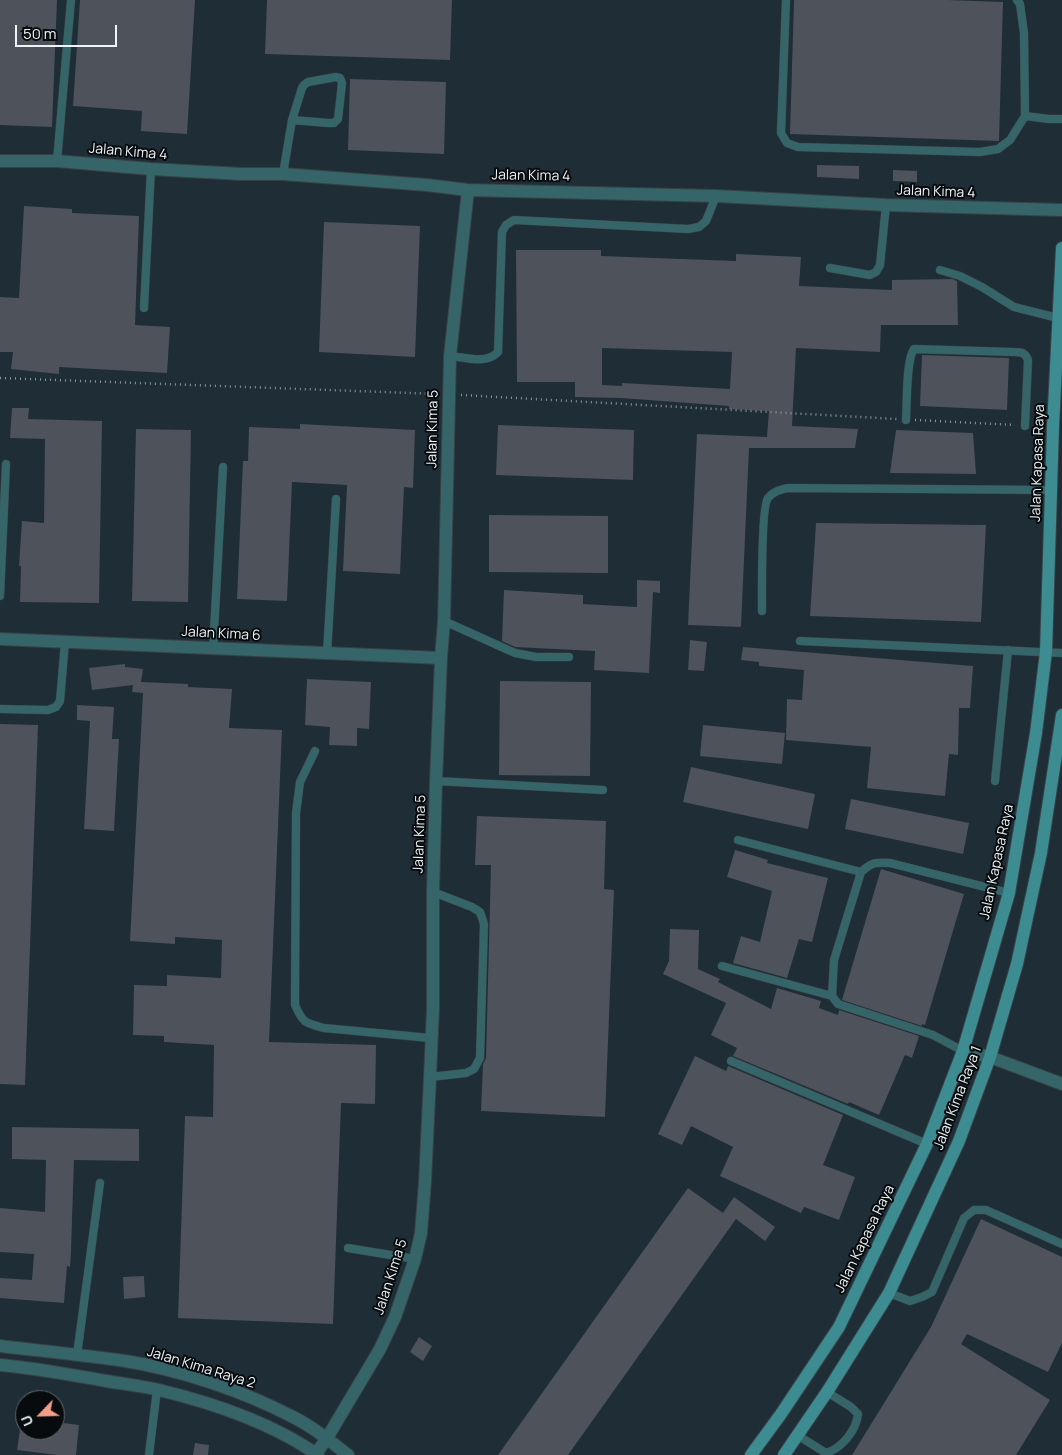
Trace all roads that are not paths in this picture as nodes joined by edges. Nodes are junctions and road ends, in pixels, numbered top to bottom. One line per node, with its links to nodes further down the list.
1 (71, 0): 8 (lane)
2 (786, 0): 4 (lane)
3 (1017, 0): 4 (lane)
4 (1025, 116): 5 (lane)
5 (1062, 119)
6 (292, 120): 6 (lane); 10 (lane)
7 (0, 161): 8 (street, Jalan Kima 4)
8 (57, 161): 9 (street, Jalan Kima 4)
9 (151, 169): 10 (street, Jalan Kima 4); 18 (lane)
10 (283, 174): 11 (street, Jalan Kima 4)
11 (468, 190): 12 (street, Jalan Kima 4); 20 (street, Jalan Kima 5)
12 (716, 196): 13 (street, Jalan Kima 4); 20 (lane)
13 (886, 205): 14 (street, Jalan Kima 4); 16 (lane)
14 (1062, 210)
15 (1062, 248): 19 (main road, Jalan Kapasa Raya)
16 (830, 268)
17 (940, 270): 19 (lane)
18 (144, 308)
19 (1058, 318): 25 (main road, Jalan Kapasa Raya)
20 (450, 356): 29 (street, Jalan Kima 5)
21 (906, 420): 22 (lane)
22 (1025, 426)
23 (6, 464): 27 (lane)
24 (223, 467): 33 (lane)
25 (1052, 490): 28 (lane); 35 (main road, Jalan Kapasa Raya)
26 (336, 499): 37 (lane)
27 (0, 596)
28 (762, 611)
29 (444, 622): 38 (street, Jalan Kima 5); 39 (lane)
30 (0, 639): 32 (street, Jalan Kima 6)
31 (800, 641): 34 (lane)
32 (65, 642): 33 (street, Jalan Kima 6); 40 (lane)
33 (213, 649): 37 (street, Jalan Kima 6)
34 (1008, 650): 35 (lane); 44 (lane)
35 (1046, 652): 36 (lane); 49 (main road, Jalan Kapasa Raya)
36 (1062, 653)
37 (327, 654): 38 (street, Jalan Kima 6)
38 (441, 658): 43 (street, Jalan Kima 5)
39 (569, 658)
40 (0, 709)
41 (1062, 715): 54 (main road, Jalan Kima Raya 1)
42 (315, 752): 52 (lane)
43 (436, 781): 45 (lane); 48 (street, Jalan Kima 5)
44 (995, 781)
45 (603, 790)
46 (738, 840): 47 (lane)
47 (861, 872): 49 (lane); 51 (lane)
48 (433, 892): 52 (street, Jalan Kima 5); 56 (lane)
49 (1009, 893): 53 (main road, Jalan Kapasa Raya)
50 (722, 966): 51 (lane)
51 (832, 996): 53 (lane)
52 (430, 1038): 56 (street, Jalan Kima 5)
53 (963, 1051): 54 (street); 58 (main road, Jalan Kapasa Raya)
54 (990, 1057): 57 (street); 63 (main road, Jalan Kima Raya 1)
55 (730, 1061): 58 (lane)
56 (430, 1077): 62 (street, Jalan Kima 5)
57 (1062, 1084)
58 (927, 1144): 76 (main road, Jalan Kapasa Raya)
59 (100, 1183): 66 (lane)
60 (1062, 1244): 63 (lane)
61 (348, 1248): 62 (lane)
62 (414, 1259): 72 (street, Jalan Kima 5)
63 (889, 1292): 70 (main road, Jalan Kima Raya 1)
64 (0, 1346): 65 (street, Jalan Kima Raya 2)
65 (39, 1351): 66 (street, Jalan Kima Raya 2); 68 (lane)
66 (77, 1355): 72 (street, Jalan Kima Raya 2)
67 (0, 1365): 68 (street)
68 (37, 1368): 69 (street)
69 (157, 1390): 73 (street); 74 (lane)
70 (827, 1392): 71 (main road, Jalan Kima Raya 1); 71 (lane)
71 (798, 1435): 77 (main road, Jalan Kima Raya 1)
72 (327, 1438): 73 (street, Jalan Kima 5); 75 (street, Jalan Kima Raya 2)
73 (317, 1454)
74 (149, 1455)
75 (348, 1455)
76 (751, 1455)
77 (784, 1455)

